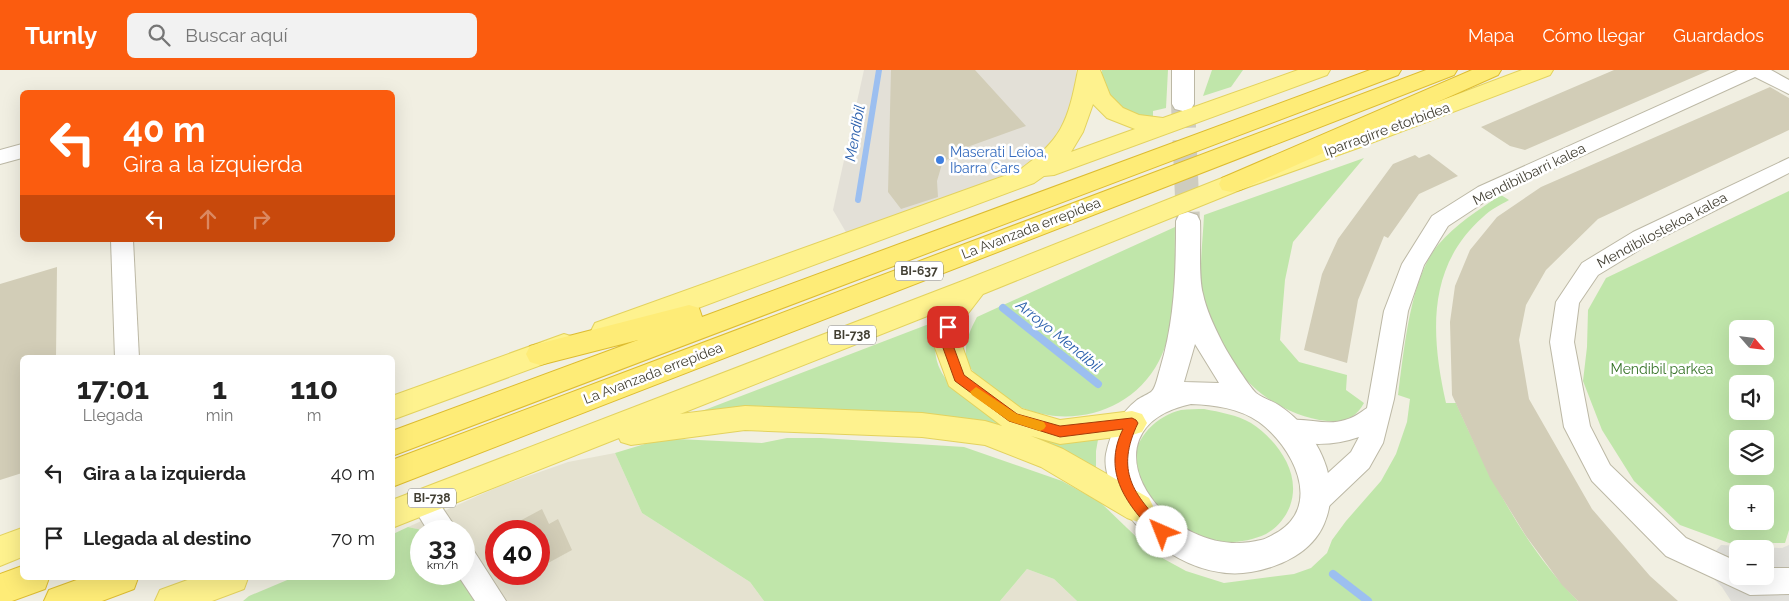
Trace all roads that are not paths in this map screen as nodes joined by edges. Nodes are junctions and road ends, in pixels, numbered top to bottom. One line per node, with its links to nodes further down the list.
1 (1089, 70): 11 (main road); 15 (main road)
2 (1183, 70): 10 (street)
3 (1319, 70): 11 (main road)
4 (1390, 70): 17 (highway, La Avanzada errepidea / BI-637)
5 (1446, 70): 32 (highway, La Avanzada errepidea / BI-637)
6 (1490, 70): 16 (highway)
7 (1542, 70): 16 (main road, Iparragirre etorbidea)
8 (1756, 70): 9 (street); 27 (street, Mendibilbarri kalea)
9 (1789, 88)
10 (1183, 104)
11 (1164, 126): 15 (main road)
12 (20, 152): 13 (street)
13 (0, 157)
14 (1789, 165): 42 (street, Mendibilostekoa kalea)
15 (1026, 177): 22 (main road)
16 (1231, 184): 20 (main road, BI-738)
17 (1065, 190): 22 (highway); 30 (highway, La Avanzada errepidea / BI-637)
18 (1188, 221): 21 (street)
19 (122, 242): 23 (street)
20 (974, 287): 28 (main road); 31 (main road, BI-738)
21 (1189, 291): 24 (street); 25 (street)
22 (540, 354): 26 (main road)
23 (127, 355)
24 (1165, 398): 25 (street); 28 (street)
25 (1246, 401): 29 (street)
26 (395, 407)
27 (1377, 414): 29 (street); 33 (street, Mendibilbarri kalea)
28 (1132, 423): 35 (street)
29 (1290, 430): 33 (street)
30 (395, 443)
31 (571, 444): 34 (main road, BI-738); 35 (main road)
32 (395, 473)
33 (1317, 500): 35 (street)
34 (423, 502): 36 (main road, BI-738); 37 (street)
35 (1138, 508)
36 (395, 513)
37 (436, 520)
38 (20, 532): 39 (street)
39 (0, 540)
40 (20, 544): 41 (main road)
41 (0, 551)
42 (1729, 572)
43 (475, 576): 52 (street)
44 (28, 580): 49 (highway)
45 (117, 580): 50 (highway)
46 (227, 580): 51 (main road)
47 (1774, 581): 48 (street, Mendibilostekoa kalea)
48 (1789, 581)
49 (0, 590)
50 (61, 601)
51 (172, 601)
52 (492, 601)

